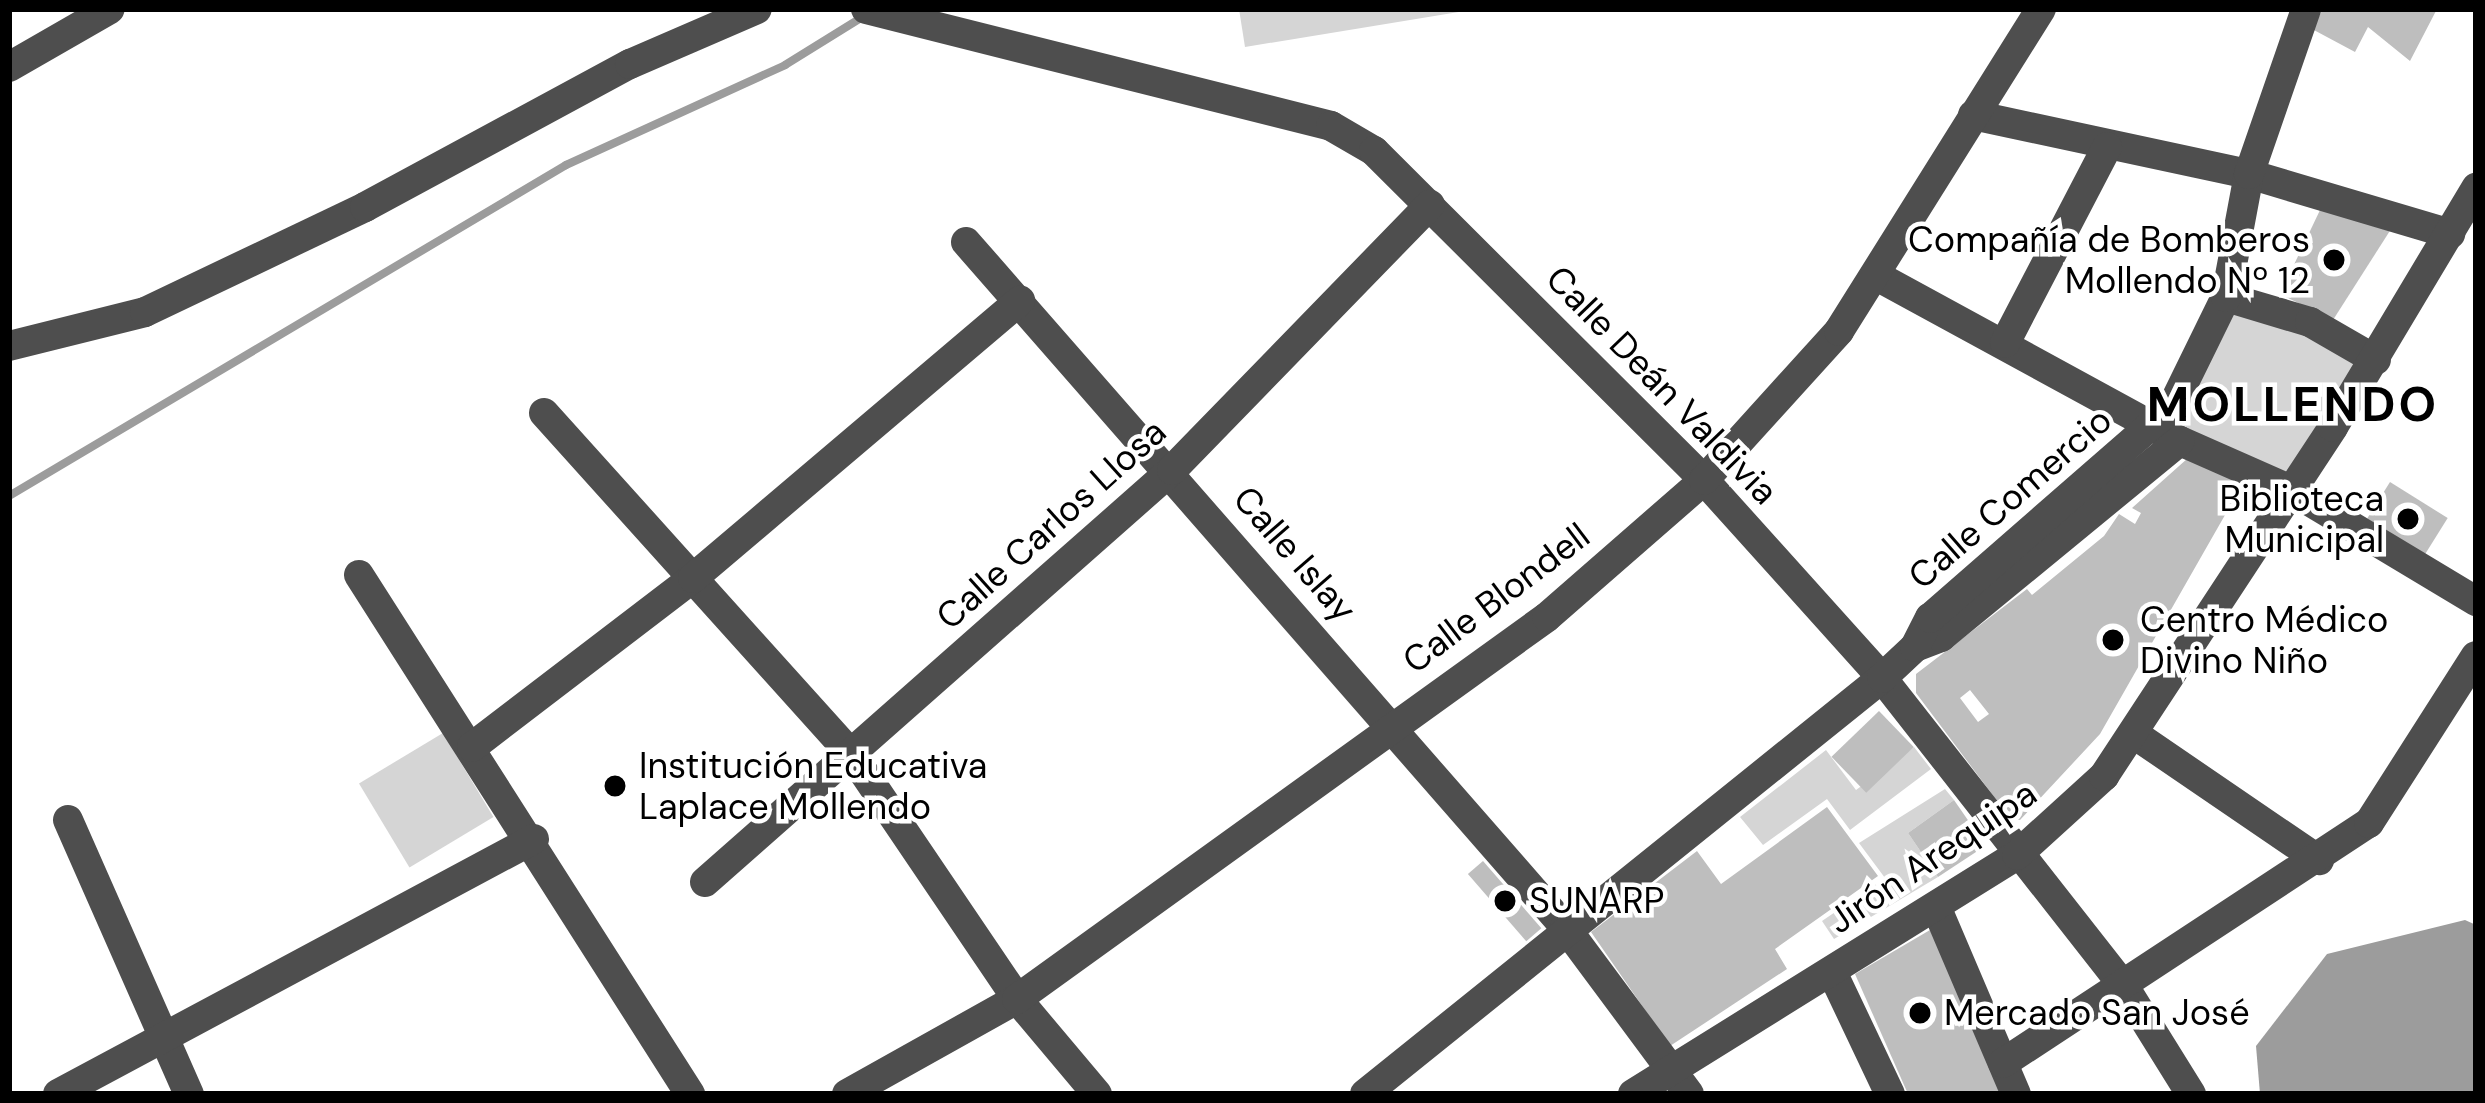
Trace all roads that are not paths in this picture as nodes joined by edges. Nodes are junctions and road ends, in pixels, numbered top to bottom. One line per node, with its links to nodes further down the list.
1 (110, 9): 6 (street)
2 (757, 9): 18 (street)
3 (2041, 9): 7 (street, Calle Blondell)
4 (2306, 9): 9 (street, Calle Comercio)
5 (873, 12): 11 (street, Calle Deán Valdivia)
6 (9, 68)
7 (1973, 115): 8 (street); 14 (street, Calle Blondell)
8 (2107, 146): 9 (street); 17 (street)
9 (2249, 174): 12 (street); 15 (street, Calle Comercio)
10 (2476, 188): 12 (street, Jirón Arequipa)
11 (1430, 205): 22 (street, Calle Carlos Llosa); 23 (street, Calle Deán Valdivia)
12 (2450, 234): 19 (street, Jirón Arequipa)
13 (966, 242): 16 (street, Calle Islay)
14 (1875, 275): 17 (street); 23 (street, Calle Blondell)
15 (2226, 297): 19 (street); 21 (street, Calle Comercio)
16 (1019, 301): 22 (street, Calle Islay); 26 (street)
17 (2005, 344): 21 (street)
18 (9, 346)
19 (2376, 360): 24 (street, Jirón Arequipa)
20 (544, 413): 26 (street)
21 (2167, 433): 24 (street); 29 (street, Calle Comercio)
22 (1172, 470): 30 (street, Calle Islay); 33 (street, Calle Carlos Llosa)
23 (1704, 480): 29 (street, Calle Deán Valdivia); 30 (street, Calle Blondell)
24 (2291, 490): 27 (street); 31 (street, Jirón Arequipa)
25 (359, 575): 32 (street)
26 (693, 578): 32 (street); 33 (street)
27 (2476, 601)
28 (2476, 656): 37 (street)
29 (1882, 678): 36 (street, Calle Deán Valdivia); 40 (street, Calle Comercio)
30 (1390, 724): 40 (street, Calle Islay); 43 (street, Calle Blondell)
31 (2134, 734): 36 (street, Jirón Arequipa); 37 (street)
32 (472, 747): 35 (street)
33 (852, 755): 38 (street, Calle Carlos Llosa); 43 (street)
34 (68, 820): 44 (street)
35 (534, 839): 44 (street); 49 (street)
36 (2017, 855): 39 (street, Jirón Arequipa); 42 (street, Calle Deán Valdivia)
37 (2319, 860): 42 (street)
38 (706, 882)
39 (1937, 909): 41 (street, Jirón Arequipa); 45 (street)
40 (1565, 927): 46 (street, Calle Islay); 52 (street, Calle Comercio)
41 (1832, 971): 46 (street, Jirón Arequipa); 54 (street)
42 (2125, 988): 45 (street); 56 (street, Calle Deán Valdivia)
43 (1017, 998): 50 (street, Calle Blondell); 51 (street)
44 (160, 1037): 47 (street); 48 (street)
45 (2003, 1063): 55 (street)
46 (1680, 1082): 53 (street, Jirón Arequipa)
47 (58, 1094)
48 (189, 1094)
49 (690, 1094)
50 (847, 1094)
51 (1097, 1094)
52 (1366, 1094)
53 (1634, 1094)
54 (1890, 1094)
55 (2016, 1094)
56 (2191, 1094)

